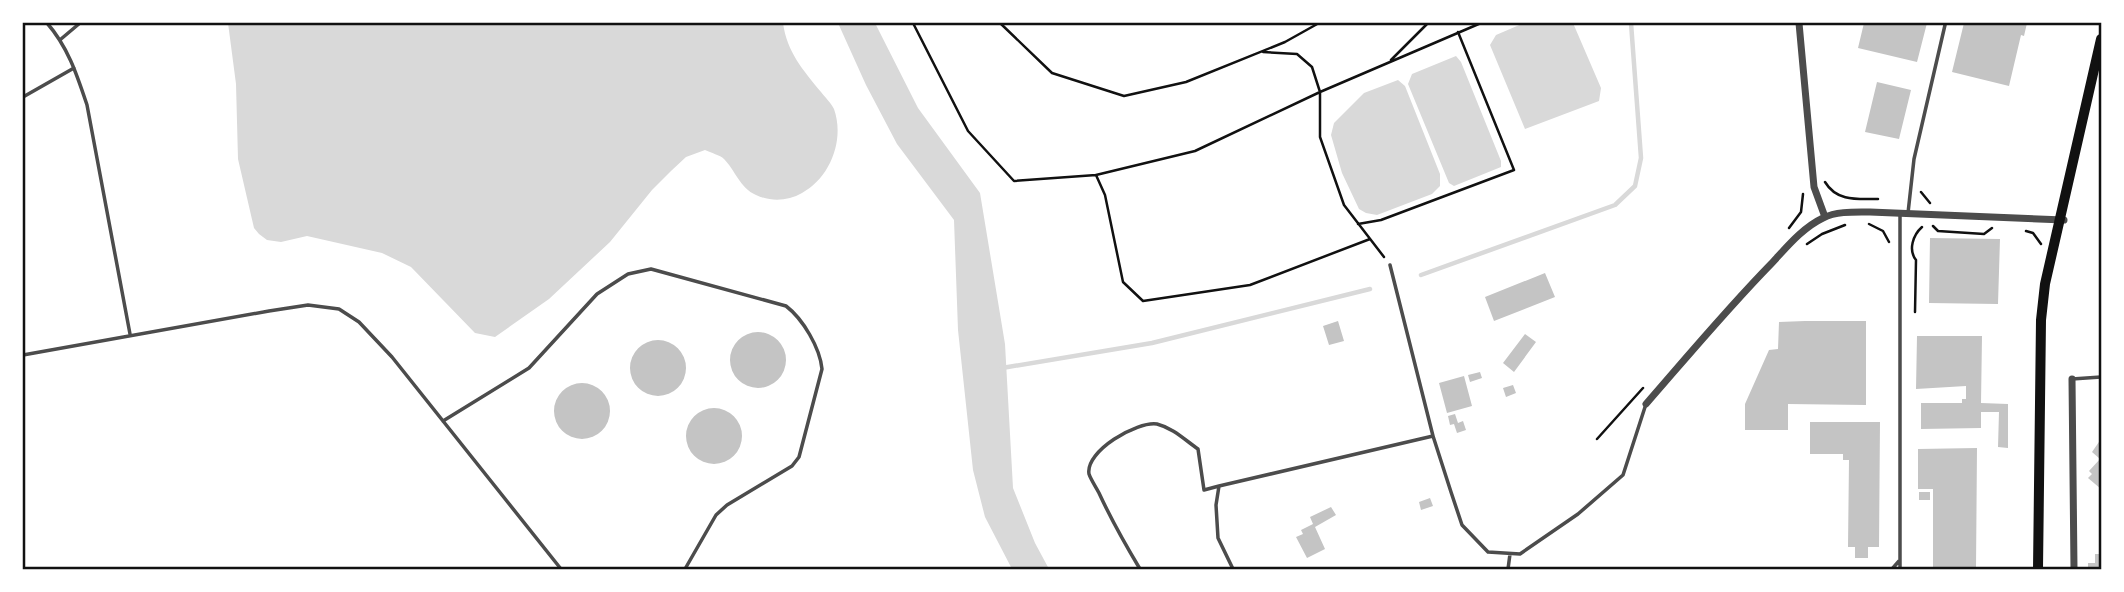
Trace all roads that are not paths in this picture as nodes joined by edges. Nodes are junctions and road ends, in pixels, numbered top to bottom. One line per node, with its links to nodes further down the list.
1 (47, 23): 5 (lane)
2 (80, 23): 5 (lane)
3 (1799, 23): 11 (street)
4 (1945, 25): 10 (lane)
5 (61, 39): 8 (lane)
6 (2101, 39): 12 (main road)
7 (2101, 66): 12 (main road)
8 (75, 68): 9 (lane); 14 (lane)
9 (23, 97)
10 (1904, 213): 11 (street); 12 (street); 23 (lane)
11 (1825, 216): 18 (street)
12 (2062, 220): 31 (main road)
13 (1390, 265): 20 (lane)
14 (130, 334): 15 (lane); 19 (lane)
15 (23, 355)
16 (2101, 377): 17 (lane)
17 (2072, 379): 32 (street)
18 (1646, 404): 22 (lane)
19 (443, 421): 24 (lane); 25 (lane)
20 (1433, 436): 21 (lane); 22 (lane)
21 (1219, 486): 26 (lane); 27 (lane)
22 (1510, 554): 28 (lane)
23 (1900, 559): 29 (lane); 30 (lane)
24 (561, 569)
25 (685, 569)
26 (1140, 569)
27 (1233, 569)
28 (1508, 569)
29 (1892, 569)
30 (1900, 569)
31 (2040, 569)
32 (2074, 569)

